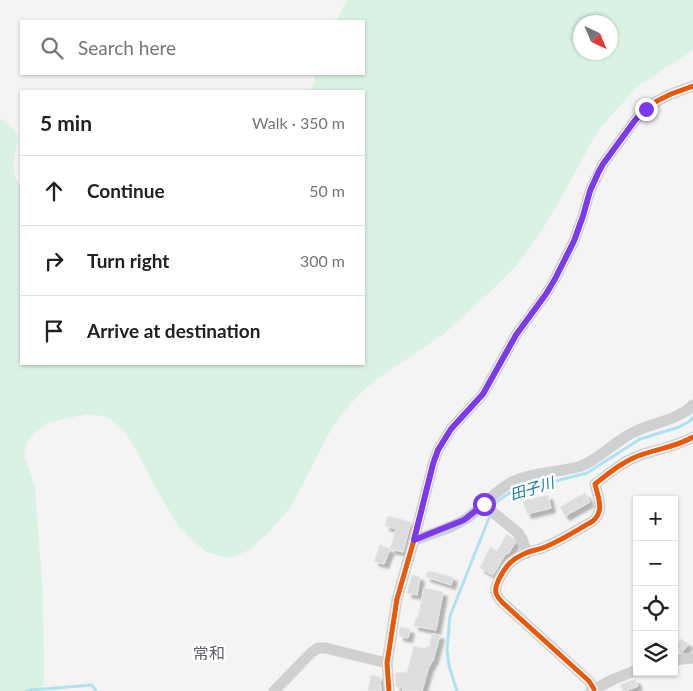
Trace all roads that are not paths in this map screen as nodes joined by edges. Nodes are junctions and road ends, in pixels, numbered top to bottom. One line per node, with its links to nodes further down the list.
1 (693, 86): 5 (street)
2 (693, 405): 4 (street)
3 (693, 437): 6 (street)
4 (484, 505): 5 (street); 6 (street)
5 (414, 540): 9 (street)
6 (527, 553): 11 (street)
7 (693, 658): 8 (street)
8 (678, 660)
9 (387, 664): 12 (street); 13 (street)
10 (633, 672): 11 (street)
11 (592, 690)
12 (274, 691)
13 (389, 691)

